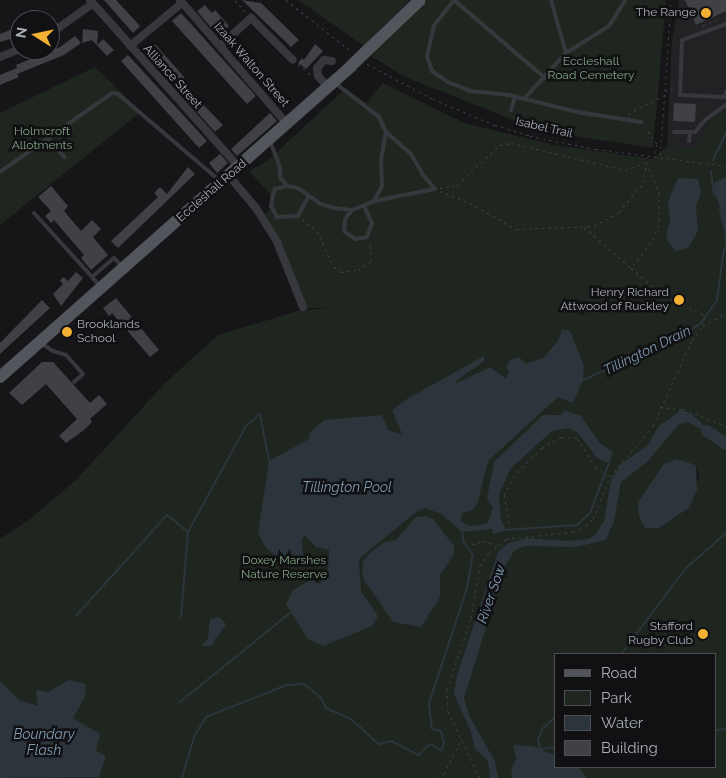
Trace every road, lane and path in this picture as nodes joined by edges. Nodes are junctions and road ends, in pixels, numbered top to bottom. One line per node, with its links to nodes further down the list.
1 (235, 0): 13 (path)
2 (286, 0): 19 (path)
3 (420, 0): 28 (main road, Eccleshall Road, bridge)
4 (454, 0): 27 (lane); 33 (lane)
5 (551, 0): 11 (lane)
6 (557, 0): 11 (lane)
7 (625, 0): 22 (lane)
8 (671, 0): 30 (path)
9 (91, 2): 18 (street); 20 (street, Alliance Street)
10 (181, 2): 20 (street, Izaak Walton Street); 21 (street, Izaak Walton Street)
11 (554, 6): 22 (lane)
12 (726, 15): 15 (path)
13 (251, 18): 21 (street); 23 (street)
14 (716, 19): 16 (path)
15 (726, 19)
16 (715, 23)
17 (726, 24): 29 (lane)
18 (60, 26)
19 (340, 44)
20 (130, 46): 52 (street, Alliance Street)
21 (220, 46): 39 (street, Izaak Walton Street)
22 (566, 53): 27 (lane)
23 (292, 60): 26 (path)
24 (332, 61): 26 (street)
25 (371, 66): 46 (path, Isabel Trail)
26 (318, 76): 28 (street)
27 (545, 78): 34 (lane)
28 (331, 84): 39 (main road, Eccleshall Road); 40 (lane)
29 (680, 88): 30 (path); 31 (lane)
30 (665, 91): 32 (path)
31 (726, 92)
32 (665, 95): 37 (path); 48 (path)
33 (515, 97): 34 (lane); 36 (lane)
34 (524, 99): 37 (lane)
35 (726, 105): 42 (lane)
36 (511, 110)
37 (621, 118): 38 (lane)
38 (642, 122): 47 (path)
39 (287, 124): 44 (main road, Eccleshall Road)
40 (386, 132): 56 (lane); 58 (lane)
41 (674, 132): 42 (lane)
42 (690, 132): 45 (lane)
43 (47, 138): 49 (lane); 53 (lane); 54 (lane)
44 (270, 140): 52 (main road, Eccleshall Road); 55 (lane)
45 (689, 141)
46 (649, 154): 47 (path, Isabel Trail); 50 (path)
47 (654, 155): 48 (path, Isabel Trail)
48 (660, 156): 51 (path, Isabel Trail)
49 (65, 157)
50 (646, 162): 56 (path); 63 (path); 66 (path)
51 (726, 166)
52 (239, 167): 54 (main road, Eccleshall Road)
53 (0, 172)
54 (225, 179): 65 (main road, Eccleshall Road); 69 (street)
55 (287, 186): 57 (lane); 62 (lane)
56 (435, 189): 58 (lane); 63 (path)
57 (308, 197): 60 (lane); 62 (lane)
58 (374, 201): 59 (lane)
59 (364, 206): 60 (lane); 64 (lane)
60 (352, 210): 64 (lane)
61 (34, 213): 67 (lane)
62 (298, 216): 64 (path)
63 (583, 226): 66 (path)
64 (367, 237)
65 (124, 268): 67 (lane); 68 (main road, Eccleshall Road)
66 (631, 268): 71 (path)
67 (92, 277): 68 (lane)
68 (102, 288): 72 (main road, Eccleshall Road)
69 (303, 306)
70 (726, 313): 71 (path)
71 (703, 326): 75 (path)
72 (42, 342): 73 (main road, Eccleshall Road); 74 (lane)
73 (2, 373)
74 (74, 382)
75 (660, 407): 76 (path); 77 (path)
76 (726, 426)
77 (610, 477): 78 (path); 80 (path)
78 (509, 523)
79 (472, 544): 80 (path)
80 (497, 546): 81 (path)
81 (463, 737): 82 (path); 83 (path)
82 (437, 778)
83 (480, 778)

